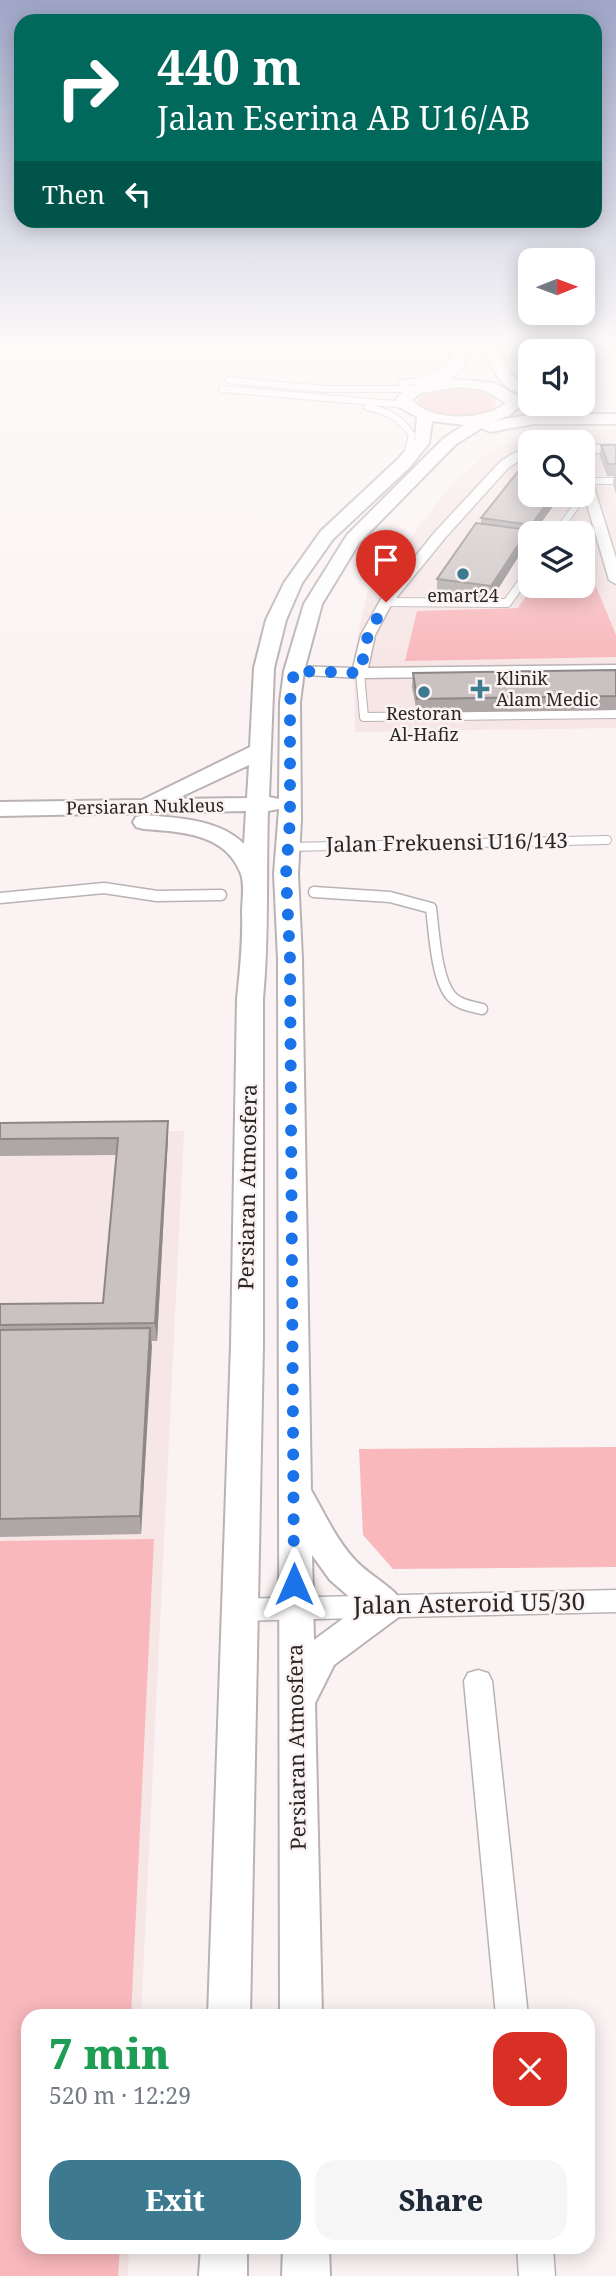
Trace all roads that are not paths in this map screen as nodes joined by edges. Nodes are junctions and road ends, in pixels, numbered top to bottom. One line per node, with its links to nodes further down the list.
1 (412, 454): 6 (lane)
2 (417, 454): 6 (street, Persiaran Atmosfera)
3 (431, 454): 6 (street, Persiaran Atmosfera)
4 (437, 454): 6 (street)
5 (518, 456): 12 (street)
6 (412, 468): 14 (street, Persiaran Atmosfera); 17 (street, Persiaran Atmosfera)
7 (595, 480): 8 (lane)
8 (616, 481)
9 (594, 507): 10 (street)
10 (616, 580)
11 (518, 587): 12 (lane)
12 (386, 602): 15 (street)
13 (616, 670): 15 (street)
14 (294, 671): 15 (street); 21 (street, Persiaran Atmosfera)
15 (360, 673): 16 (lane)
16 (616, 714)
17 (260, 750): 19 (street, Persiaran Atmosfera); 20 (street)
18 (0, 809): 20 (street, Persiaran Nukleus)
19 (257, 813): 20 (street, Persiaran Nukleus); 21 (street, Persiaran Nukleus); 24 (street, Persiaran Atmosfera)
20 (131, 814): 22 (street, Persiaran Nukleus); 24 (street)
21 (289, 823): 23 (lane, Jalan Frekuensi U16/143); 29 (street, Persiaran Atmosfera)
22 (0, 824)
23 (607, 840)
24 (254, 876): 33 (street, Persiaran Atmosfera)
25 (314, 892): 28 (lane)
26 (221, 895): 27 (lane)
27 (0, 898)
28 (482, 1009)
29 (294, 1489): 31 (street); 32 (street, Persiaran Atmosfera)
30 (616, 1601): 31 (street, Jalan Asteroid U5/30)
31 (387, 1606): 32 (street, Jalan Asteroid U5/30); 35 (street)
32 (295, 1608): 33 (street, Jalan Asteroid U5/30); 35 (street, Persiaran Atmosfera)
33 (238, 1610): 36 (street, Persiaran Atmosfera)
34 (478, 1681): 38 (street)
35 (296, 1704): 37 (street, Persiaran Atmosfera)
36 (229, 2009)
37 (301, 2009)
38 (511, 2009)
39 (224, 2254): 42 (street)
40 (306, 2254): 43 (street)
41 (535, 2254): 44 (street)
42 (223, 2276)
43 (306, 2276)
44 (537, 2276)

